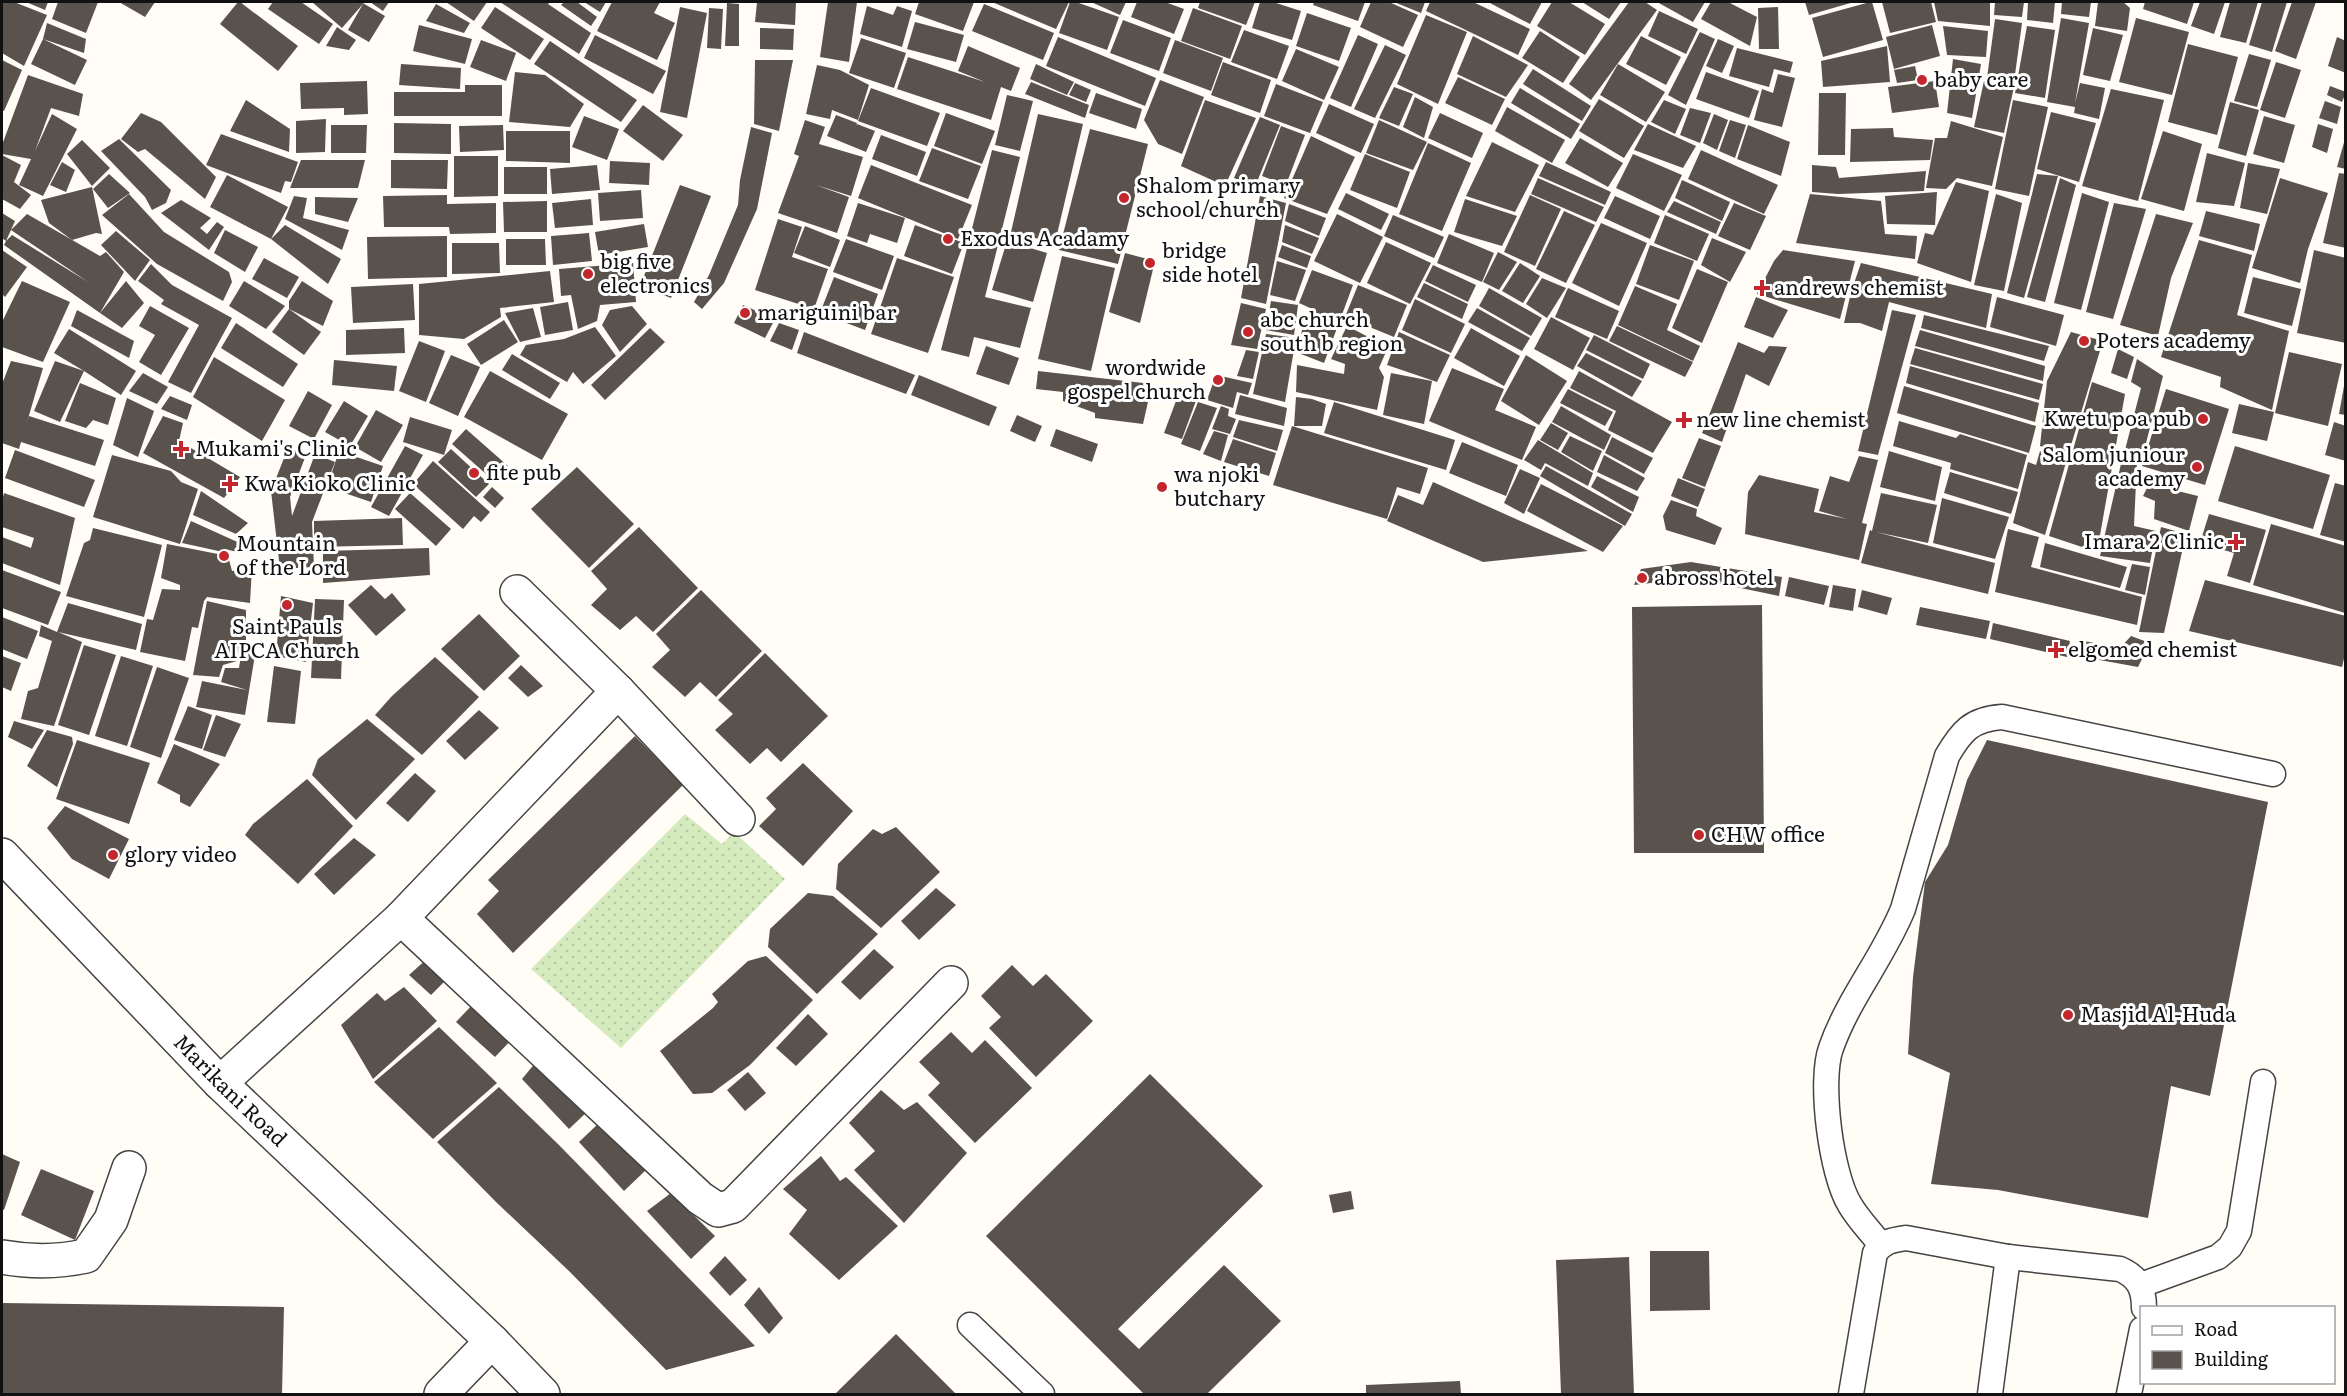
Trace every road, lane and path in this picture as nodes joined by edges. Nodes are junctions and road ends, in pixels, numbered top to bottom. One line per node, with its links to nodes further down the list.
1 (517, 592): 2 (street)
2 (618, 691): 4 (street); 6 (street)
3 (2273, 774): 11 (lane)
4 (738, 819)
5 (2, 855): 9 (street, Marikani Road)
6 (401, 918): 7 (street); 9 (street)
7 (951, 983)
8 (2263, 1082): 14 (lane)
9 (220, 1083): 17 (street, Marikani Road)
10 (129, 1168): 12 (street)
11 (1881, 1245): 13 (lane); 21 (lane)
12 (2, 1257)
13 (2008, 1257): 14 (lane); 22 (lane)
14 (2142, 1296)
15 (970, 1325): 20 (lane)
16 (2140, 1339): 23 (lane)
17 (492, 1341): 18 (street); 19 (street, Marikani Road)
18 (441, 1395)
19 (543, 1395)
20 (1042, 1395)
21 (1851, 1395)
22 (1990, 1395)
23 (2129, 1395)

